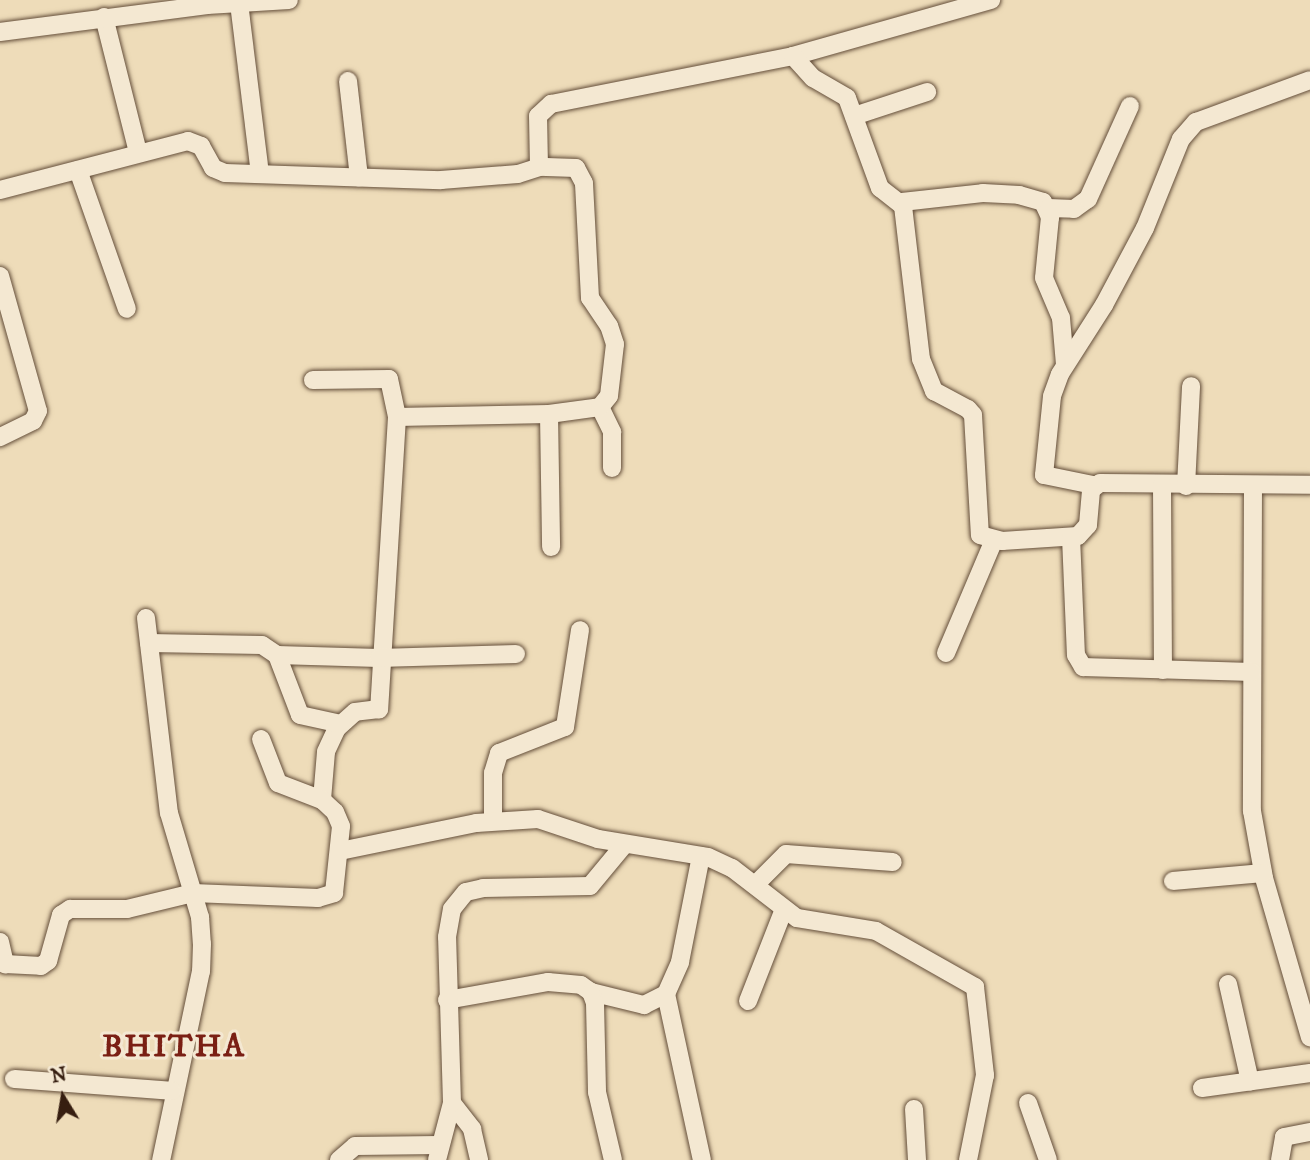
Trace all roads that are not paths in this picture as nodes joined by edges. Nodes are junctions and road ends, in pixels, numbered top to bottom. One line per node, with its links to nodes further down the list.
1 (289, 0): 3 (street)
2 (991, 0): 6 (street)
3 (247, 2): 4 (street); 15 (street)
4 (104, 17): 5 (street); 12 (street)
5 (0, 32)
6 (793, 57): 11 (street); 13 (street)
7 (1310, 80): 22 (street)
8 (348, 81): 16 (street)
9 (927, 92): 11 (street)
10 (1130, 106): 19 (street)
11 (854, 116): 18 (street)
12 (138, 152): 14 (street); 15 (street)
13 (539, 167): 16 (street); 25 (street)
14 (78, 170): 17 (street); 21 (street)
15 (260, 173): 16 (street)
16 (359, 177)
17 (0, 190)
18 (894, 198): 19 (street); 36 (street)
19 (1049, 208): 22 (street)
20 (0, 276): 28 (street)
21 (127, 309)
22 (1065, 365): 30 (street)
23 (313, 380): 27 (street)
24 (1191, 386): 34 (street)
25 (600, 407): 26 (street); 29 (street)
26 (549, 414): 27 (street); 37 (street)
27 (397, 417): 44 (street)
28 (0, 437)
29 (612, 468)
30 (1093, 485): 31 (street); 35 (street)
31 (1162, 485): 34 (street); 45 (street)
32 (1253, 485): 33 (street); 34 (street); 46 (street)
33 (1310, 485)
34 (1186, 486)
35 (1071, 537): 36 (street); 45 (street)
36 (994, 540): 41 (street)
37 (551, 547)
38 (146, 618): 40 (street)
39 (580, 630): 50 (street)
40 (149, 643): 43 (street); 58 (street)
41 (946, 653)
42 (516, 654): 44 (street)
43 (277, 655): 44 (street); 47 (street)
44 (382, 657): 47 (street)
45 (1163, 670): 46 (street)
46 (1252, 672): 55 (street)
47 (341, 724): 49 (street)
48 (261, 739): 49 (street)
49 (322, 800): 52 (street)
50 (494, 820): 51 (street); 52 (street)
51 (624, 845): 53 (street); 65 (street)
52 (340, 851): 58 (street)
53 (701, 856): 57 (street); 64 (street)
54 (893, 862): 57 (street)
55 (1263, 873): 56 (street); 61 (street)
56 (1173, 881)
57 (755, 885): 59 (street)
58 (193, 893): 60 (street); 72 (street)
59 (784, 909): 66 (street); 84 (street)
60 (0, 942)
61 (1302, 979): 67 (street)
62 (1228, 984): 70 (street)
63 (591, 992): 64 (street); 65 (street); 81 (street)
64 (666, 994): 82 (street)
65 (447, 1000): 73 (street)
66 (748, 1001)
67 (1310, 1037)
68 (1310, 1073): 70 (street)
69 (14, 1079): 72 (street)
70 (1250, 1082): 71 (street)
71 (1202, 1088)
72 (172, 1091): 78 (street)
73 (452, 1103): 77 (street); 80 (street)
74 (1028, 1103): 85 (street)
75 (914, 1109): 83 (street)
76 (1310, 1132): 86 (street)
77 (438, 1153): 79 (street)
78 (161, 1160)
79 (340, 1160)
80 (479, 1160)
81 (613, 1160)
82 (702, 1160)
83 (917, 1160)
84 (968, 1160)
85 (1048, 1160)
86 (1280, 1160)

